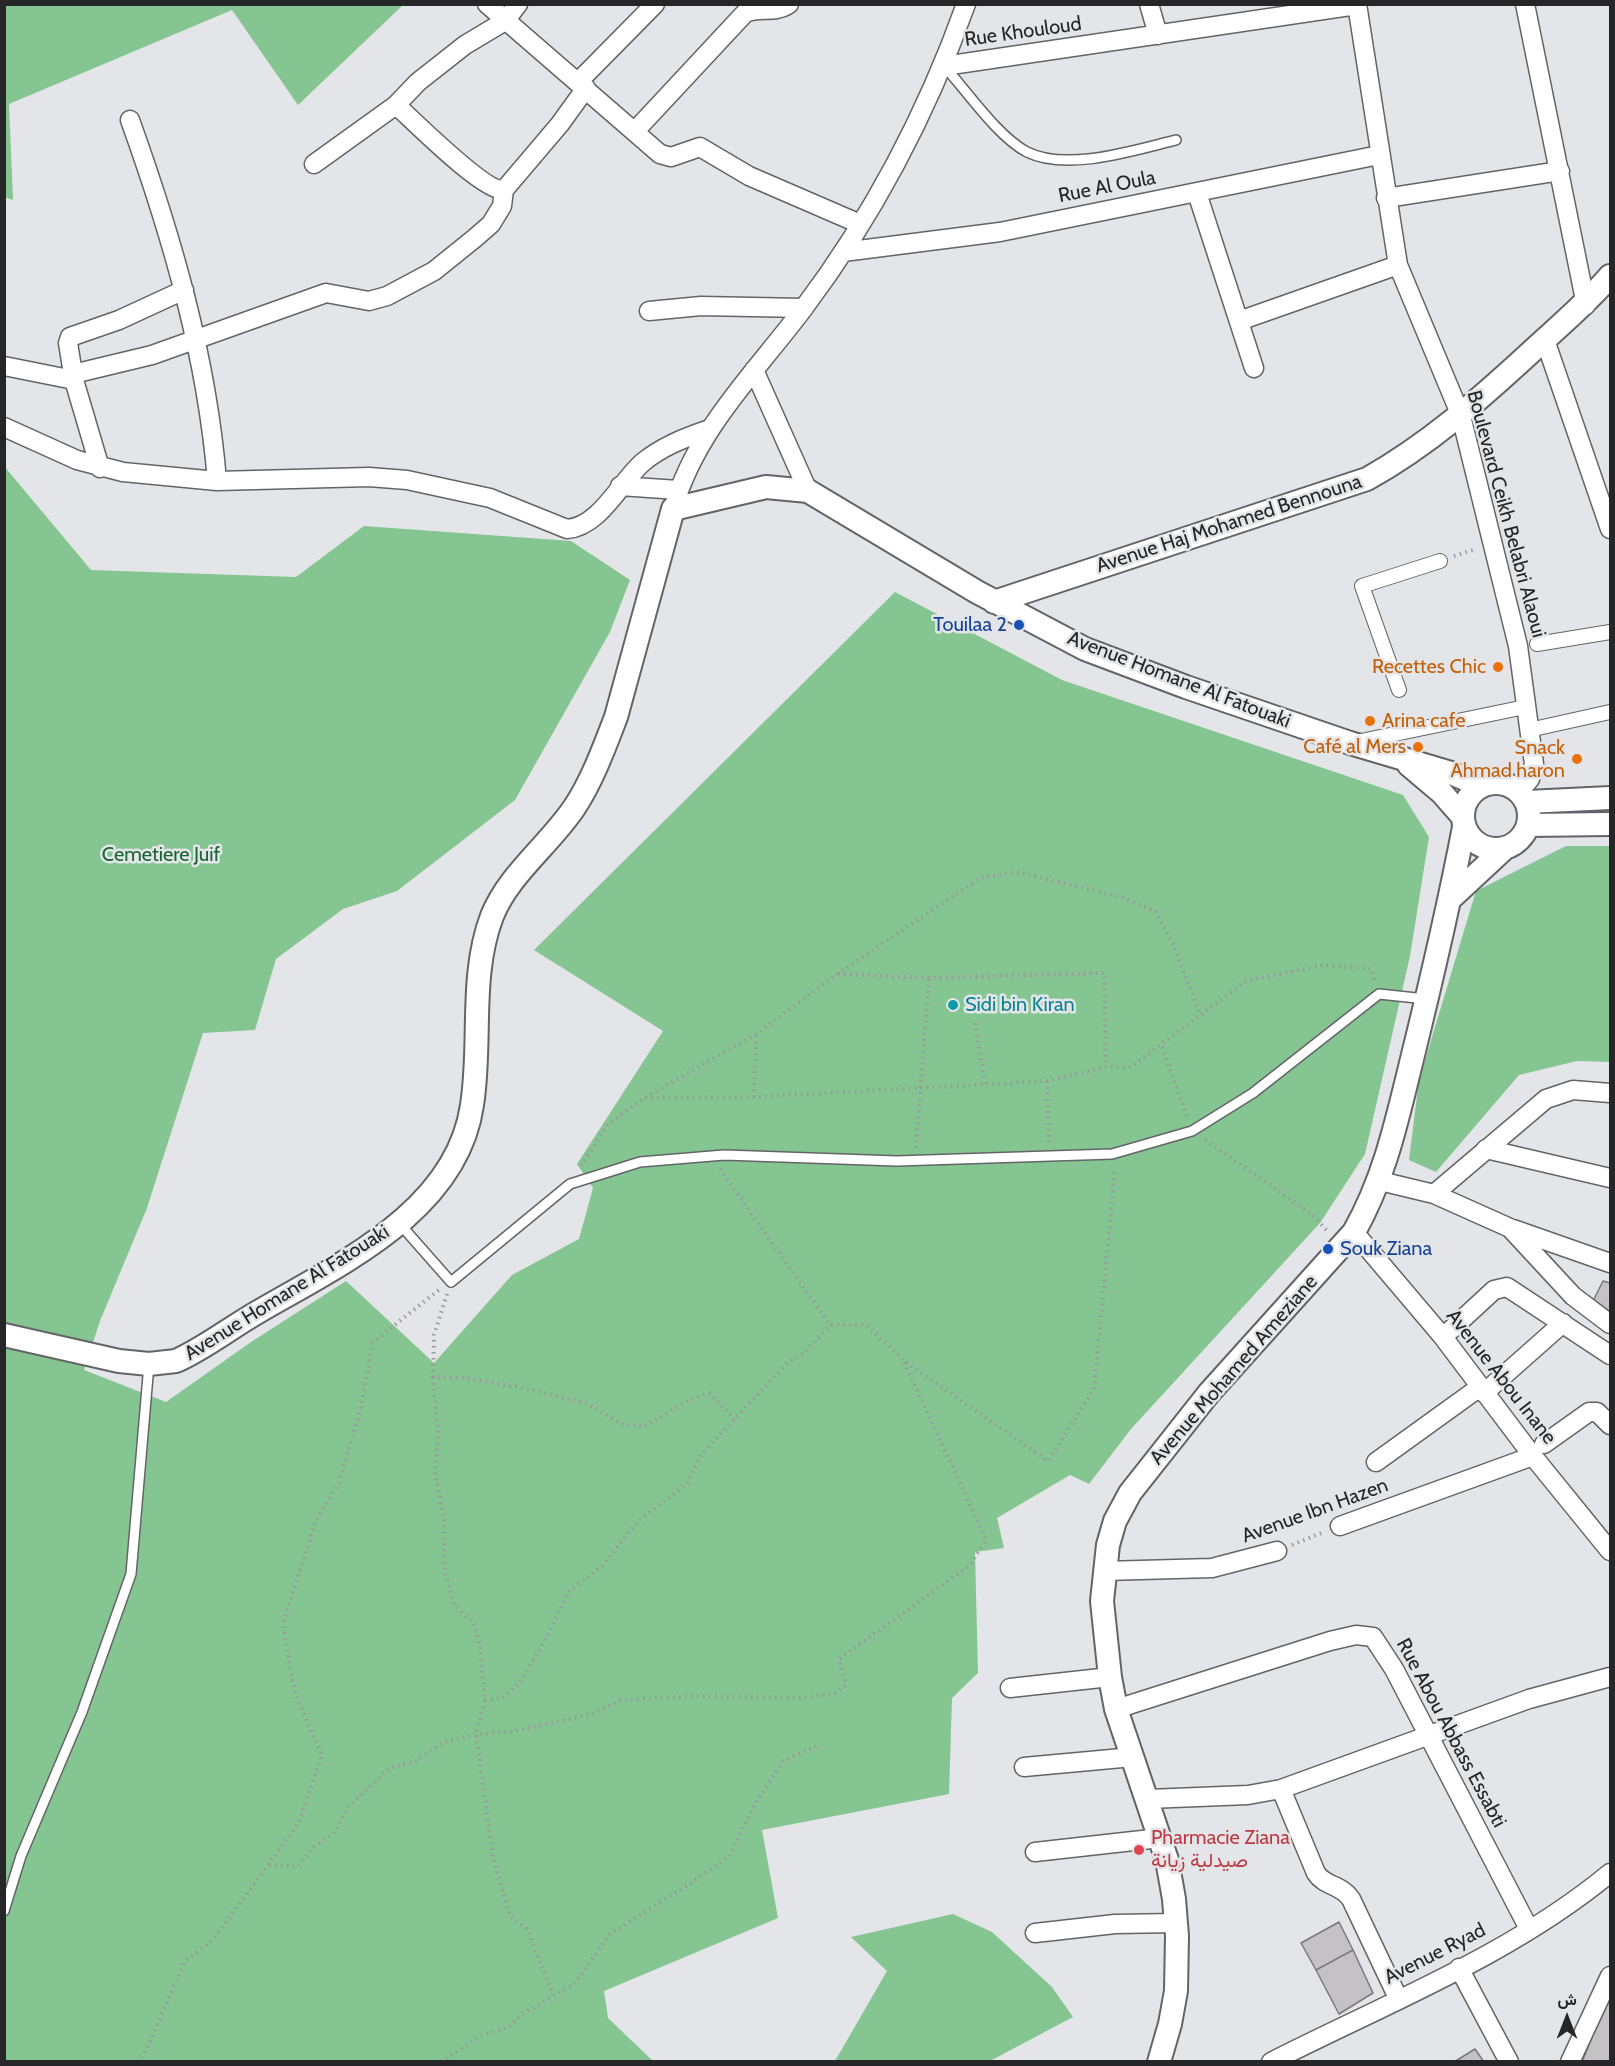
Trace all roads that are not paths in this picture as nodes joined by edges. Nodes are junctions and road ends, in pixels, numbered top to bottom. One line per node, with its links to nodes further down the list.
1 (487, 4): 9 (street)
2 (518, 4): 9 (street)
3 (655, 4): 12 (street)
4 (789, 4): 15 (street)
5 (966, 4): 11 (street, Avenue Homane Al Fatouaki)
6 (1149, 4): 10 (street)
7 (1525, 4): 19 (street)
8 (1357, 5): 10 (street, Rue Khouloud); 17 (street, Boulevard Ceikh Belabri Alaoui)
9 (505, 21): 12 (street); 13 (street)
10 (1158, 35): 11 (street, Rue Khouloud)
11 (944, 66): 16 (lane); 23 (street, Avenue Homane Al Fatouaki)
12 (582, 85): 15 (street); 20 (street)
13 (396, 105): 18 (street); 20 (street)
14 (130, 120): 27 (street)
15 (635, 131): 23 (street)
16 (1176, 140)
17 (1379, 155): 21 (street, Rue Al Oula); 22 (street, Boulevard Ceikh Belabri Alaoui)
18 (314, 164)
19 (1560, 171): 22 (street); 28 (street)
20 (504, 190): 32 (street)
21 (1197, 193): 24 (street, Rue Al Oula); 31 (street)
22 (1386, 198): 25 (street, Boulevard Ceikh Belabri Alaoui)
23 (860, 224): 24 (street, Avenue Homane Al Fatouaki)
24 (843, 252): 29 (street, Avenue Homane Al Fatouaki)
25 (1398, 265): 31 (street); 38 (street, Boulevard Ceikh Belabri Alaoui)
26 (1611, 276): 28 (street, Avenue Haj Mohamed Bennouna)
27 (184, 290): 32 (street); 37 (street)
28 (1586, 304): 33 (street, Avenue Haj Mohamed Bennouna)
29 (804, 308): 30 (street); 36 (street, Avenue Homane Al Fatouaki)
30 (649, 311)
31 (1239, 321): 35 (street)
32 (194, 339): 37 (street); 42 (street)
33 (1545, 340): 38 (street, Avenue Haj Mohamed Bennouna); 46 (street)
34 (4, 366): 37 (street)
35 (1254, 368)
36 (754, 370): 40 (street, Avenue Homane Al Fatouaki); 44 (street)
37 (74, 377): 41 (street)
38 (1461, 416): 48 (street, Avenue Haj Mohamed Bennouna); 52 (street, Boulevard Ceikh Belabri Alaoui)
39 (4, 427): 41 (street)
40 (707, 430): 43 (street); 45 (street, Avenue Homane Al Fatouaki)
41 (100, 468): 42 (street)
42 (217, 481): 43 (street)
43 (620, 486): 45 (street)
44 (808, 491): 45 (street, Avenue Homane Al Fatouaki); 48 (street, Avenue Homane Al Fatouaki)
45 (676, 500): 71 (street, Avenue Homane Al Fatouaki)
46 (1611, 530)
47 (1440, 561): 51 (street)
48 (994, 602): 55 (street, Avenue Homane Al Fatouaki)
49 (1611, 632): 50 (street)
50 (1537, 644)
51 (1399, 690)
52 (1525, 707): 54 (street, Boulevard Ceikh Belabri Alaoui); 55 (street)
53 (1611, 712): 54 (street)
54 (1529, 730): 58 (street, Boulevard Ceikh Belabri Alaoui)
55 (1350, 743): 56 (street, Avenue Homane Al Fatouaki)
56 (1404, 760): 57 (street, Avenue Homane Al Fatouaki); 60 (street, Avenue Homane Al Fatouaki)
57 (1482, 786): 58 (street); 60 (street)
58 (1523, 797): 59 (street); 62 (street)
59 (1611, 798)
60 (1464, 822): 63 (street); 64 (street, Avenue Mohamed Ameziane)
61 (1611, 824): 62 (street)
62 (1528, 825): 63 (street)
63 (1505, 848): 64 (street)
64 (1450, 899): 65 (street, Avenue Mohamed Ameziane)
65 (1426, 1000): 69 (street, Avenue Mohamed Ameziane); 71 (lane)
66 (1611, 1093): 67 (street)
67 (1485, 1149): 68 (street); 70 (street)
68 (1611, 1178)
69 (1380, 1181): 70 (street); 73 (street, Avenue Mohamed Ameziane)
70 (1434, 1194): 72 (street)
71 (399, 1223): 80 (street, Avenue Homane Al Fatouaki)
72 (1510, 1228): 74 (street); 76 (street)
73 (1348, 1239): 78 (street, Avenue Abou Inane); 88 (street, Avenue Mohamed Ameziane)
74 (1611, 1263)
75 (1563, 1323): 78 (street); 79 (street); 81 (street)
76 (1611, 1324)
77 (4, 1335): 80 (street, Avenue Homane Al Fatouaki)
78 (1443, 1337): 81 (street, Avenue Abou Inane)
79 (1611, 1355)
80 (149, 1364): 101 (lane)
81 (1482, 1390): 83 (street, Avenue Abou Inane); 84 (street)
82 (1611, 1425): 83 (street, Avenue Ibn Hazen)
83 (1539, 1450): 85 (street, Avenue Ibn Hazen); 87 (street, Avenue Abou Inane)
84 (1376, 1462)
85 (1340, 1526)
86 (1278, 1551): 88 (street, Avenue Ibn Hazen)
87 (1611, 1551)
88 (1104, 1571): 89 (street, Avenue Mohamed Ameziane)
89 (1110, 1677): 91 (street); 92 (street, Avenue Mohamed Ameziane)
90 (1611, 1677): 93 (street)
91 (1010, 1688)
92 (1116, 1710): 93 (street, Rue Abou Abbass Essabti); 94 (street, Avenue Mohamed Ameziane)
93 (1428, 1735): 96 (street); 103 (street, Rue Abou Abbass Essabti)
94 (1133, 1758): 95 (street); 97 (street, Avenue Mohamed Ameziane)
95 (1024, 1767)
96 (1281, 1790): 97 (street); 107 (street)
97 (1148, 1799): 98 (street, Avenue Mohamed Ameziane)
98 (1160, 1838): 99 (street); 102 (street, Avenue Mohamed Ameziane)
99 (1035, 1852)
100 (1606, 1882): 103 (street, Avenue Ryad)
101 (4, 1911)
102 (1176, 1923): 104 (street); 108 (street, Avenue Mohamed Ameziane)
103 (1529, 1929): 105 (street, Avenue Ryad)
104 (1035, 1933)
105 (1459, 1968): 107 (street, Avenue Ryad); 110 (street)
106 (1611, 1976): 111 (street)
107 (1398, 1998): 109 (street, Avenue Ryad)
108 (1158, 2061)
109 (1271, 2061)
110 (1510, 2061)
111 (1570, 2061)

